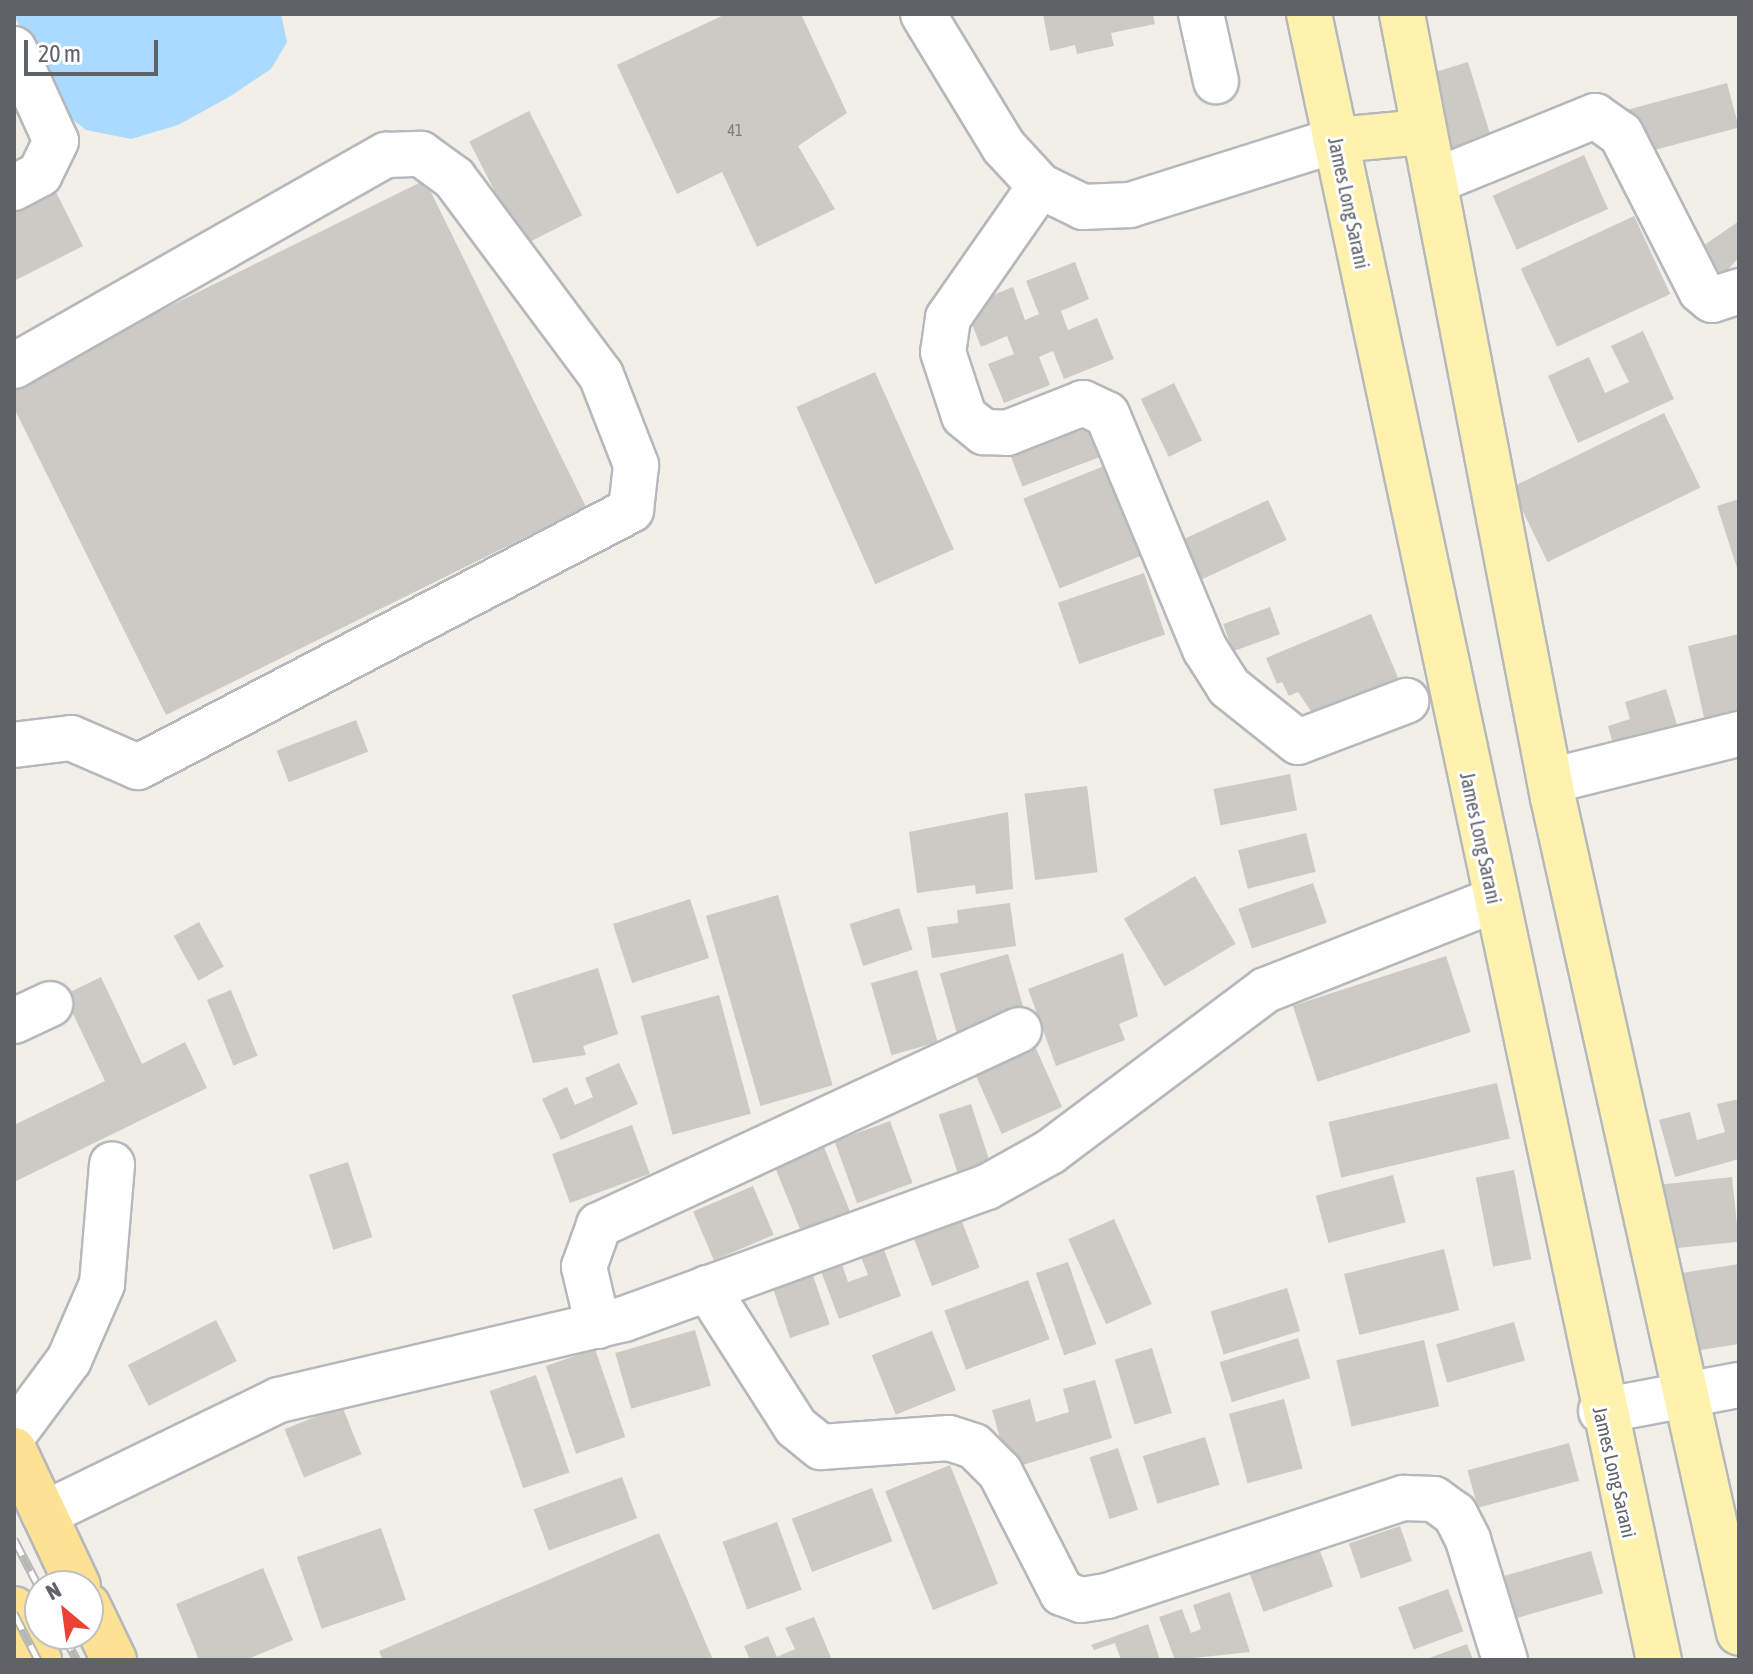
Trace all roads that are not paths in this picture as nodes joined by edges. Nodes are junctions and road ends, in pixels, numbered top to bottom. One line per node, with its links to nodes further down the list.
1 (923, 14): 10 (street)
2 (1201, 14): 6 (street)
3 (1309, 14): 8 (main road, James Long Sarani)
4 (1402, 14): 7 (main road)
5 (14, 49): 11 (street)
6 (1216, 81)
7 (1424, 132): 8 (main road); 9 (main road)
8 (1336, 140): 10 (street); 18 (main road, James Long Sarani)
9 (1435, 181): 12 (street); 17 (main road)
10 (1040, 186): 14 (street)
11 (14, 188)
12 (1739, 291)
13 (14, 366): 16 (street)
14 (1406, 701)
15 (1739, 734): 17 (street)
16 (14, 745)
17 (1550, 781): 24 (main road)
18 (1494, 900): 21 (street); 25 (main road, James Long Sarani)
19 (1019, 1030): 22 (street)
20 (112, 1164): 26 (street)
21 (707, 1288): 22 (street); 35 (street)
22 (598, 1326): 28 (street)
23 (1739, 1385): 24 (street)
24 (1690, 1394): 25 (street); 31 (main road)
25 (1601, 1411): 36 (main road, James Long Sarani)
26 (14, 1434)
27 (14, 1450): 28 (highway)
28 (44, 1514): 29 (highway)
29 (70, 1570)
30 (14, 1609): 33 (highway)
31 (1739, 1633)
32 (104, 1639): 34 (highway)
33 (39, 1660)
34 (114, 1660)
35 (1505, 1660)
36 (1659, 1660)

